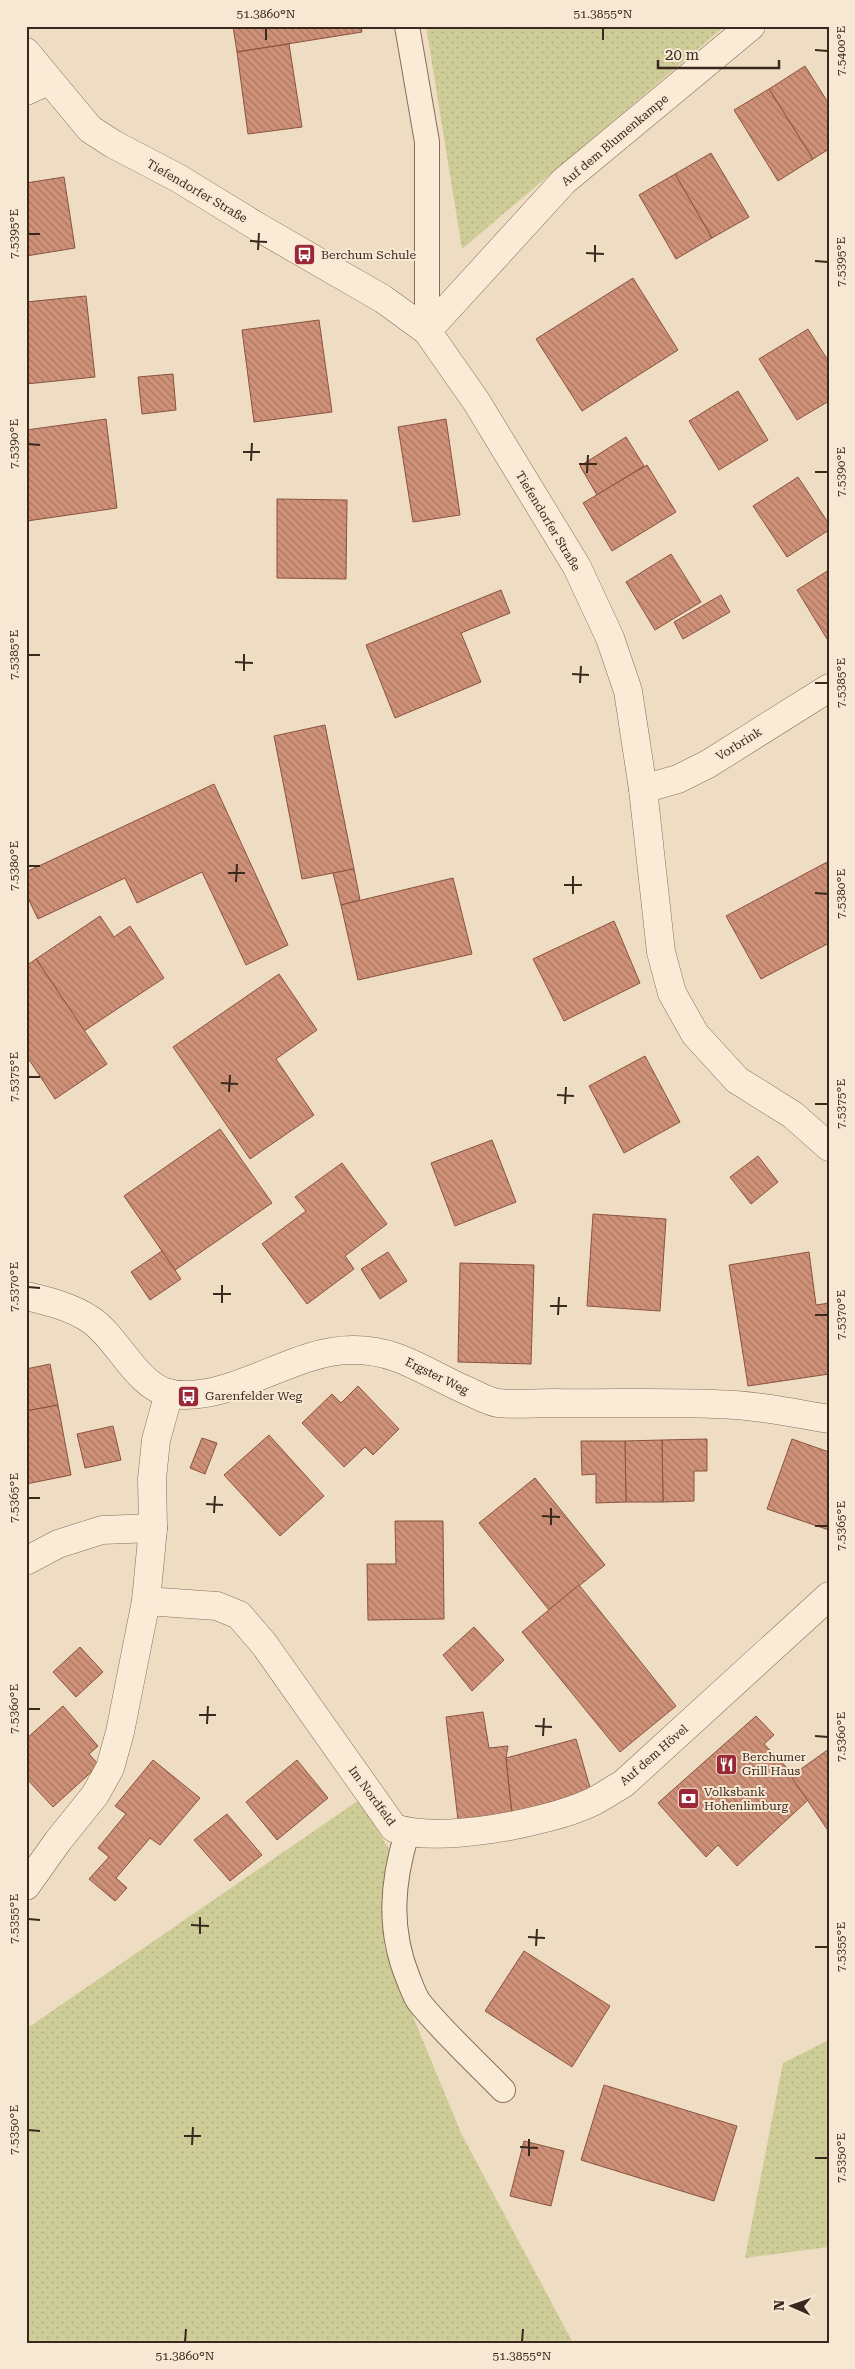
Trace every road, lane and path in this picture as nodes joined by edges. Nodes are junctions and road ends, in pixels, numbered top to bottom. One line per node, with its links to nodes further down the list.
1 (407, 26): 5 (lane)
2 (751, 26): 5 (street, Auf dem Blumenkampe)
3 (26, 52): 4 (street, Tiefendorfer Straße)
4 (37, 86): 5 (street, Tiefendorfer Straße)
5 (427, 331): 7 (street, Tiefendorfer Straße)
6 (829, 688): 7 (street, Vorbrink)
7 (643, 789): 8 (street, Tiefendorfer Straße)
8 (829, 1147)
9 (26, 1296): 10 (street, Ergster Weg)
10 (169, 1393): 11 (street, Ergster Weg); 12 (street)
11 (829, 1419)
12 (153, 1528): 13 (street); 15 (street)
13 (26, 1561)
14 (829, 1596): 16 (street, Auf dem Hövel)
15 (146, 1601): 16 (street, Im Nordfeld); 17 (street)
16 (407, 1833): 18 (lane, Im Nordfeld)
17 (26, 1886)
18 (503, 2090)

